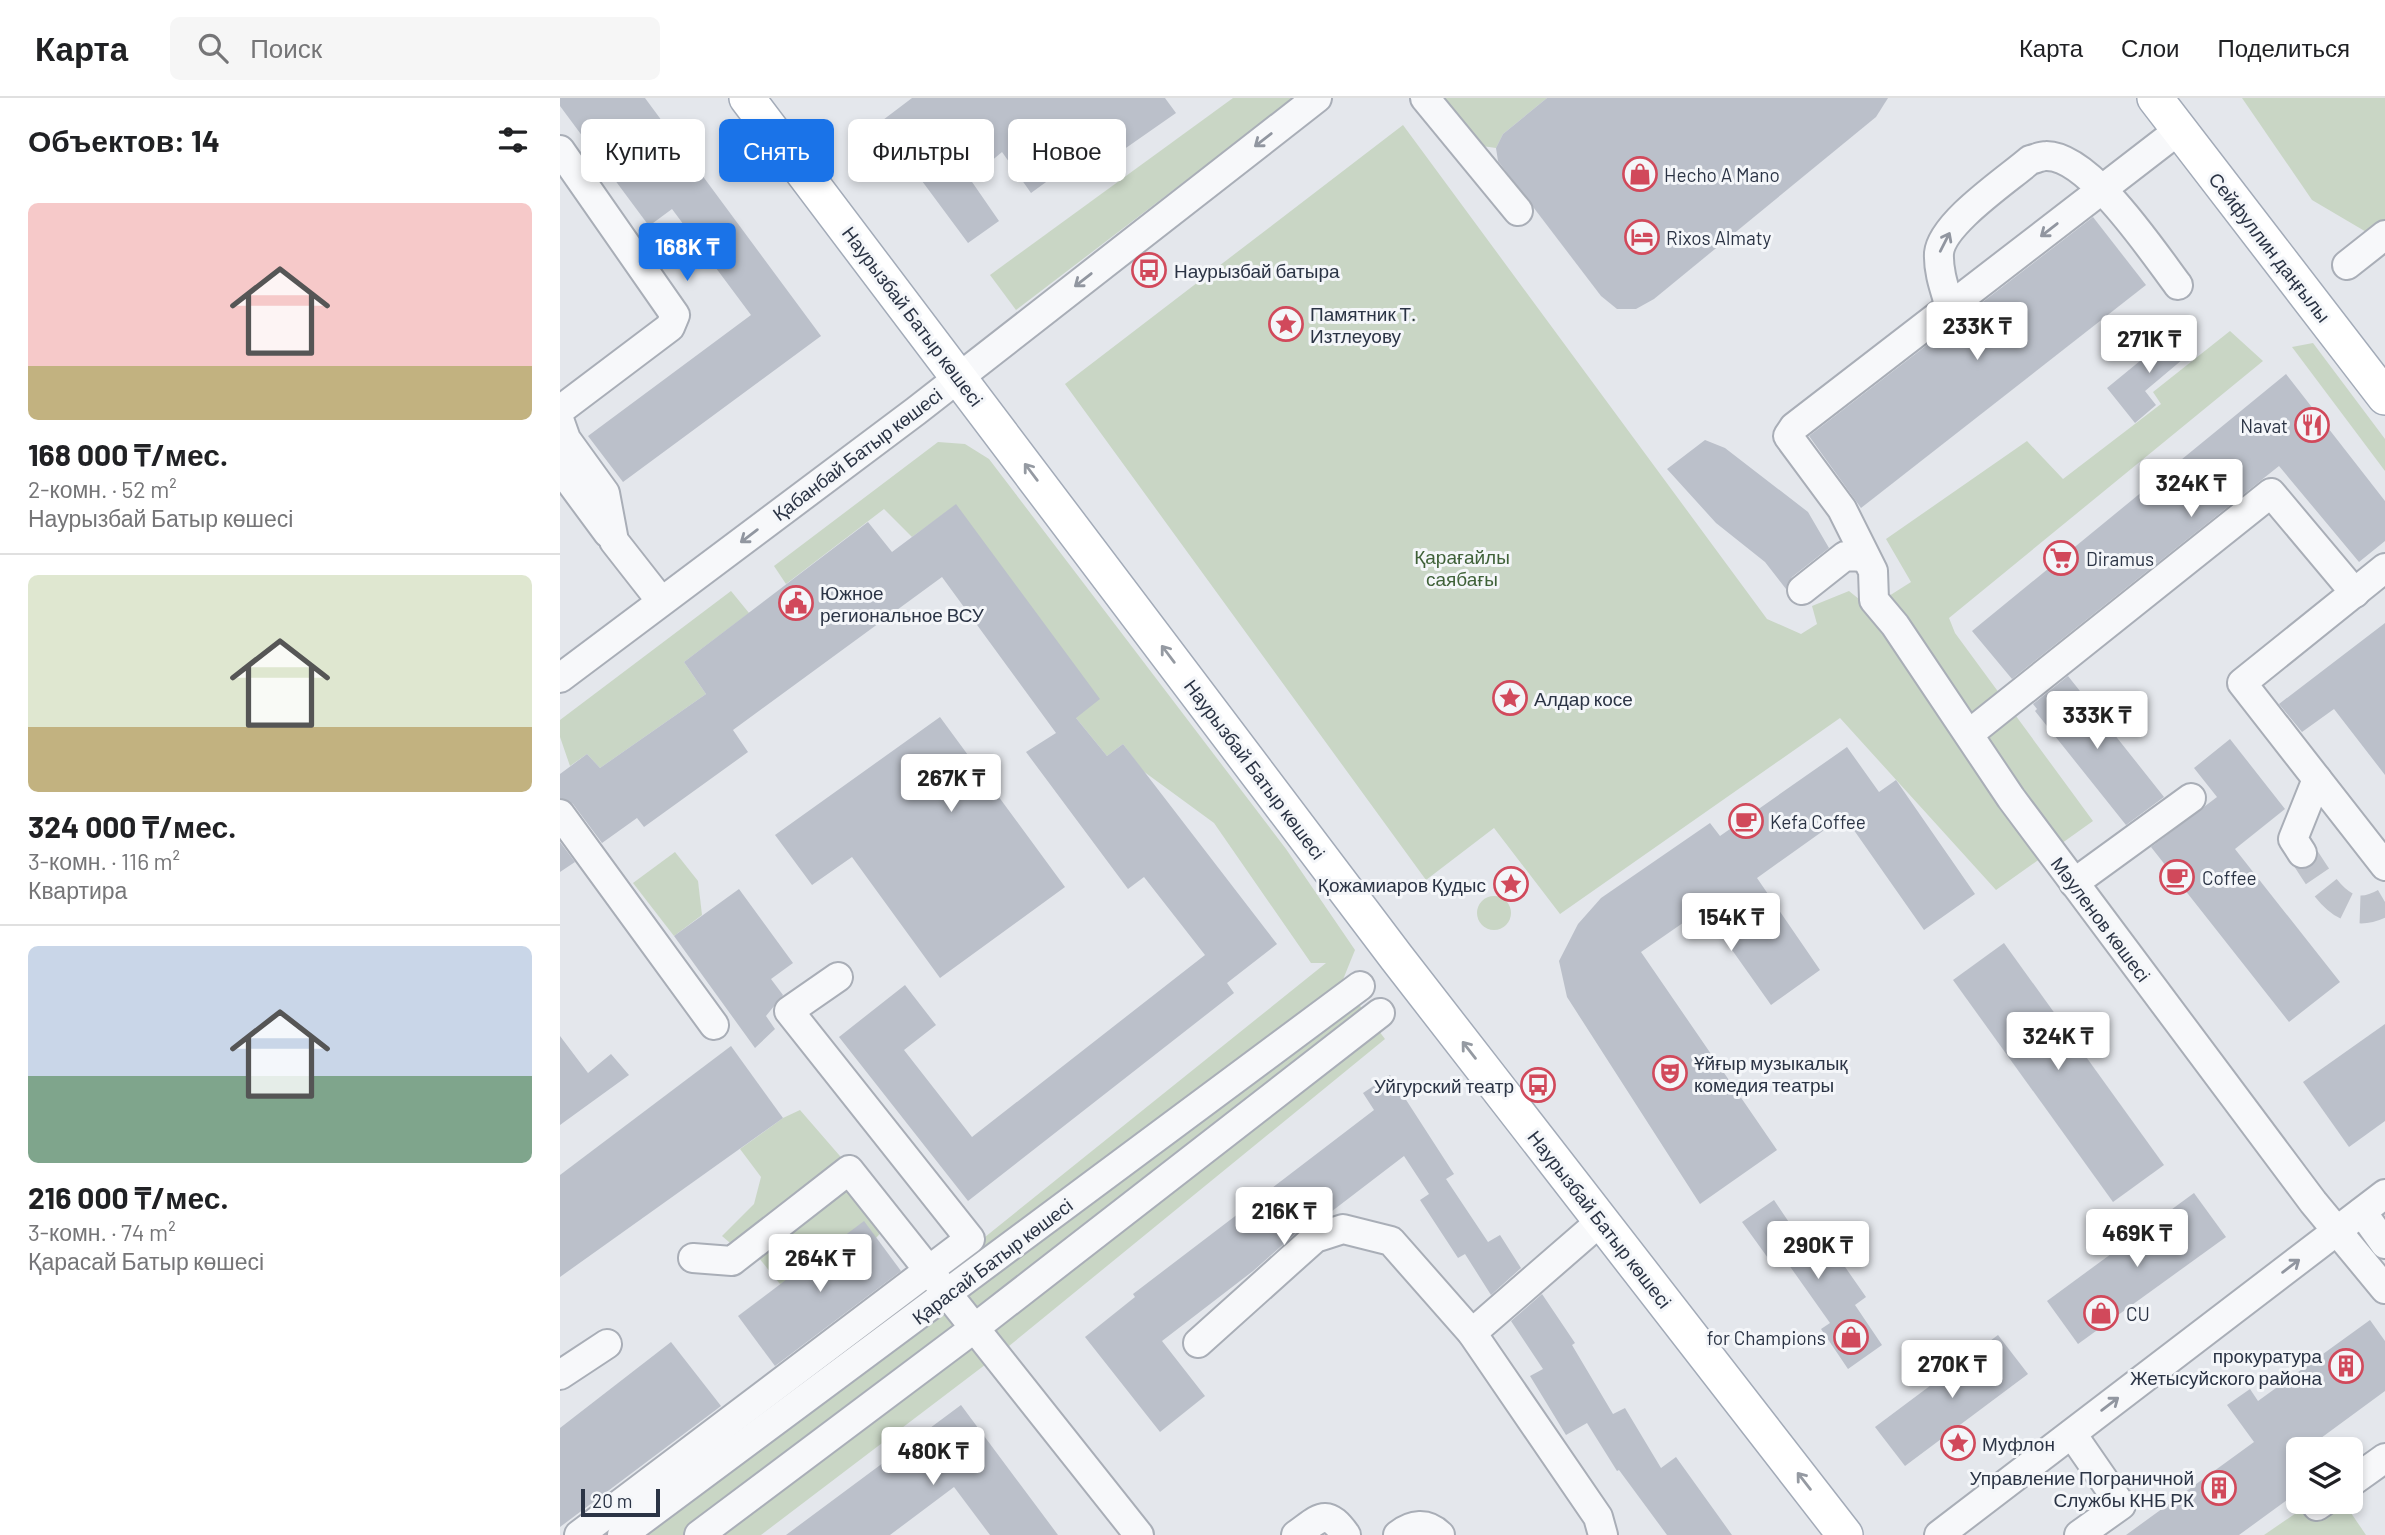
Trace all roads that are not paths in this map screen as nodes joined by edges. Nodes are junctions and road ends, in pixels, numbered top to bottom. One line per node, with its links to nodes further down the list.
1 (747, 98): 13 (main road, Наурызбай Батыр көшесі)
2 (1317, 98): 13 (street, Қабанбай Батыр көшесі, one-way to 13)
3 (1425, 98): 8 (street)
4 (2155, 98): 5 (main road, Сейфуллин даңғылы)
5 (2179, 130): 7 (street); 14 (main road, Сейфуллин даңғылы)
6 (560, 150): 15 (street)
7 (2103, 188): 11 (street); 12 (street, one-way to 12); 12 (street, one-way to 7)
8 (1518, 211)
9 (2385, 234): 10 (street)
10 (2347, 265)
11 (2178, 285)
12 (1950, 307): 19 (street)
13 (959, 376): 23 (street, Қабанбай Батыр көшесі, one-way to 23); 38 (main road, Наурызбай Батыр көшесі, one-way to 13)
14 (2385, 397)
15 (560, 410)
16 (560, 422): 18 (street)
17 (560, 468): 18 (street)
18 (614, 541): 23 (street)
19 (1865, 557): 21 (street); 25 (street, Мәуленов көшесі)
20 (2385, 568): 22 (street)
21 (1802, 590)
22 (2355, 593): 25 (street); 26 (street)
23 (661, 601): 24 (street, Қабанбай Батыр көшесі)
24 (560, 678)
25 (1969, 734): 31 (street, Мәуленов көшесі)
26 (2317, 779): 29 (street); 30 (street)
27 (2191, 799): 31 (street)
28 (560, 814): 35 (street)
29 (2302, 853)
30 (2385, 866)
31 (2074, 883): 39 (street, Мәуленов көшесі)
32 (838, 977): 42 (street)
33 (1360, 986): 44 (street, Қарасай Батыр көшесі)
34 (1380, 1013): 45 (street)
35 (715, 1025)
36 (2385, 1194): 37 (street)
37 (2362, 1212): 39 (street); 40 (street)
38 (1601, 1221): 46 (street); 62 (main road, Наурызбай Батыр көшесі, one-way to 38)
39 (2337, 1231): 43 (street, Мәуленов көшесі); 50 (street, one-way to 39)
40 (2385, 1244)
41 (693, 1258): 42 (street)
42 (930, 1269): 44 (street); 53 (street)
43 (2385, 1289)
44 (949, 1293): 45 (street); 54 (street, Қарасай Батыр көшесі)
45 (976, 1327): 55 (street); 56 (street)
46 (1472, 1333): 47 (street); 61 (street)
47 (1198, 1343)
48 (607, 1344): 49 (street)
49 (560, 1375)
50 (2072, 1434): 63 (street); 64 (street)
51 (2385, 1458): 52 (street)
52 (2363, 1474)
53 (579, 1535)
54 (622, 1535)
55 (699, 1535)
56 (1139, 1535)
57 (1296, 1535): 58 (street)
58 (1346, 1535)
59 (1398, 1535): 60 (street)
60 (1440, 1535)
61 (1603, 1535)
62 (1846, 1535)
63 (1939, 1535)
64 (2079, 1535)

